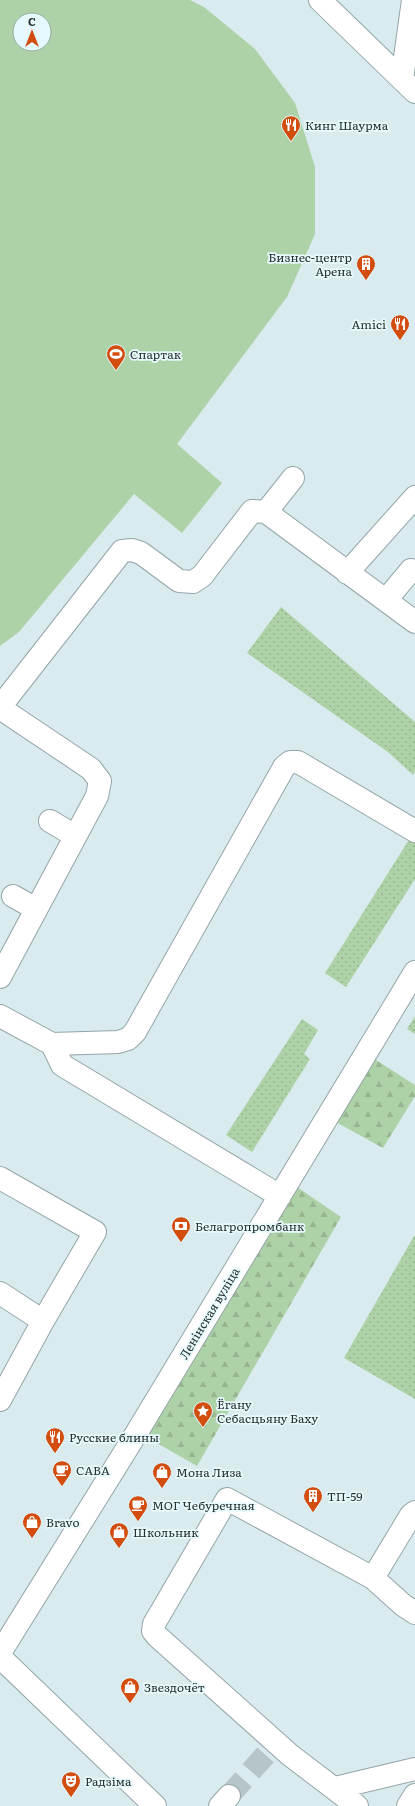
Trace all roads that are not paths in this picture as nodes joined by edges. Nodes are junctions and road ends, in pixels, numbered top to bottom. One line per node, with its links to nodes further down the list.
1 (413, 0): 3 (street)
2 (329, 4): 3 (street)
3 (408, 86)
4 (293, 478): 6 (street)
5 (415, 497): 8 (street)
6 (266, 512): 8 (street); 11 (street)
7 (411, 570): 9 (street)
8 (347, 573): 9 (street)
9 (386, 600): 10 (street)
10 (415, 622)
11 (0, 708): 14 (street)
12 (50, 821): 14 (street)
13 (415, 831): 20 (street)
14 (75, 836): 16 (street)
15 (13, 896): 16 (street)
16 (36, 909): 18 (street)
17 (415, 972): 22 (street, Ленінская вуліца)
18 (0, 977)
19 (0, 1016): 20 (street)
20 (52, 1044): 22 (street)
21 (0, 1178): 24 (street)
22 (280, 1196): 29 (street, Ленінская вуліца)
23 (0, 1293): 24 (street)
24 (43, 1321): 25 (street)
25 (0, 1400)
26 (415, 1512): 27 (street)
27 (373, 1578): 28 (street); 32 (street)
28 (415, 1613)
29 (0, 1653)
30 (0, 1657): 34 (street)
31 (415, 1769): 32 (street)
32 (335, 1788): 35 (street)
33 (415, 1795): 36 (street)
34 (155, 1806)
35 (357, 1806)
36 (408, 1806)

